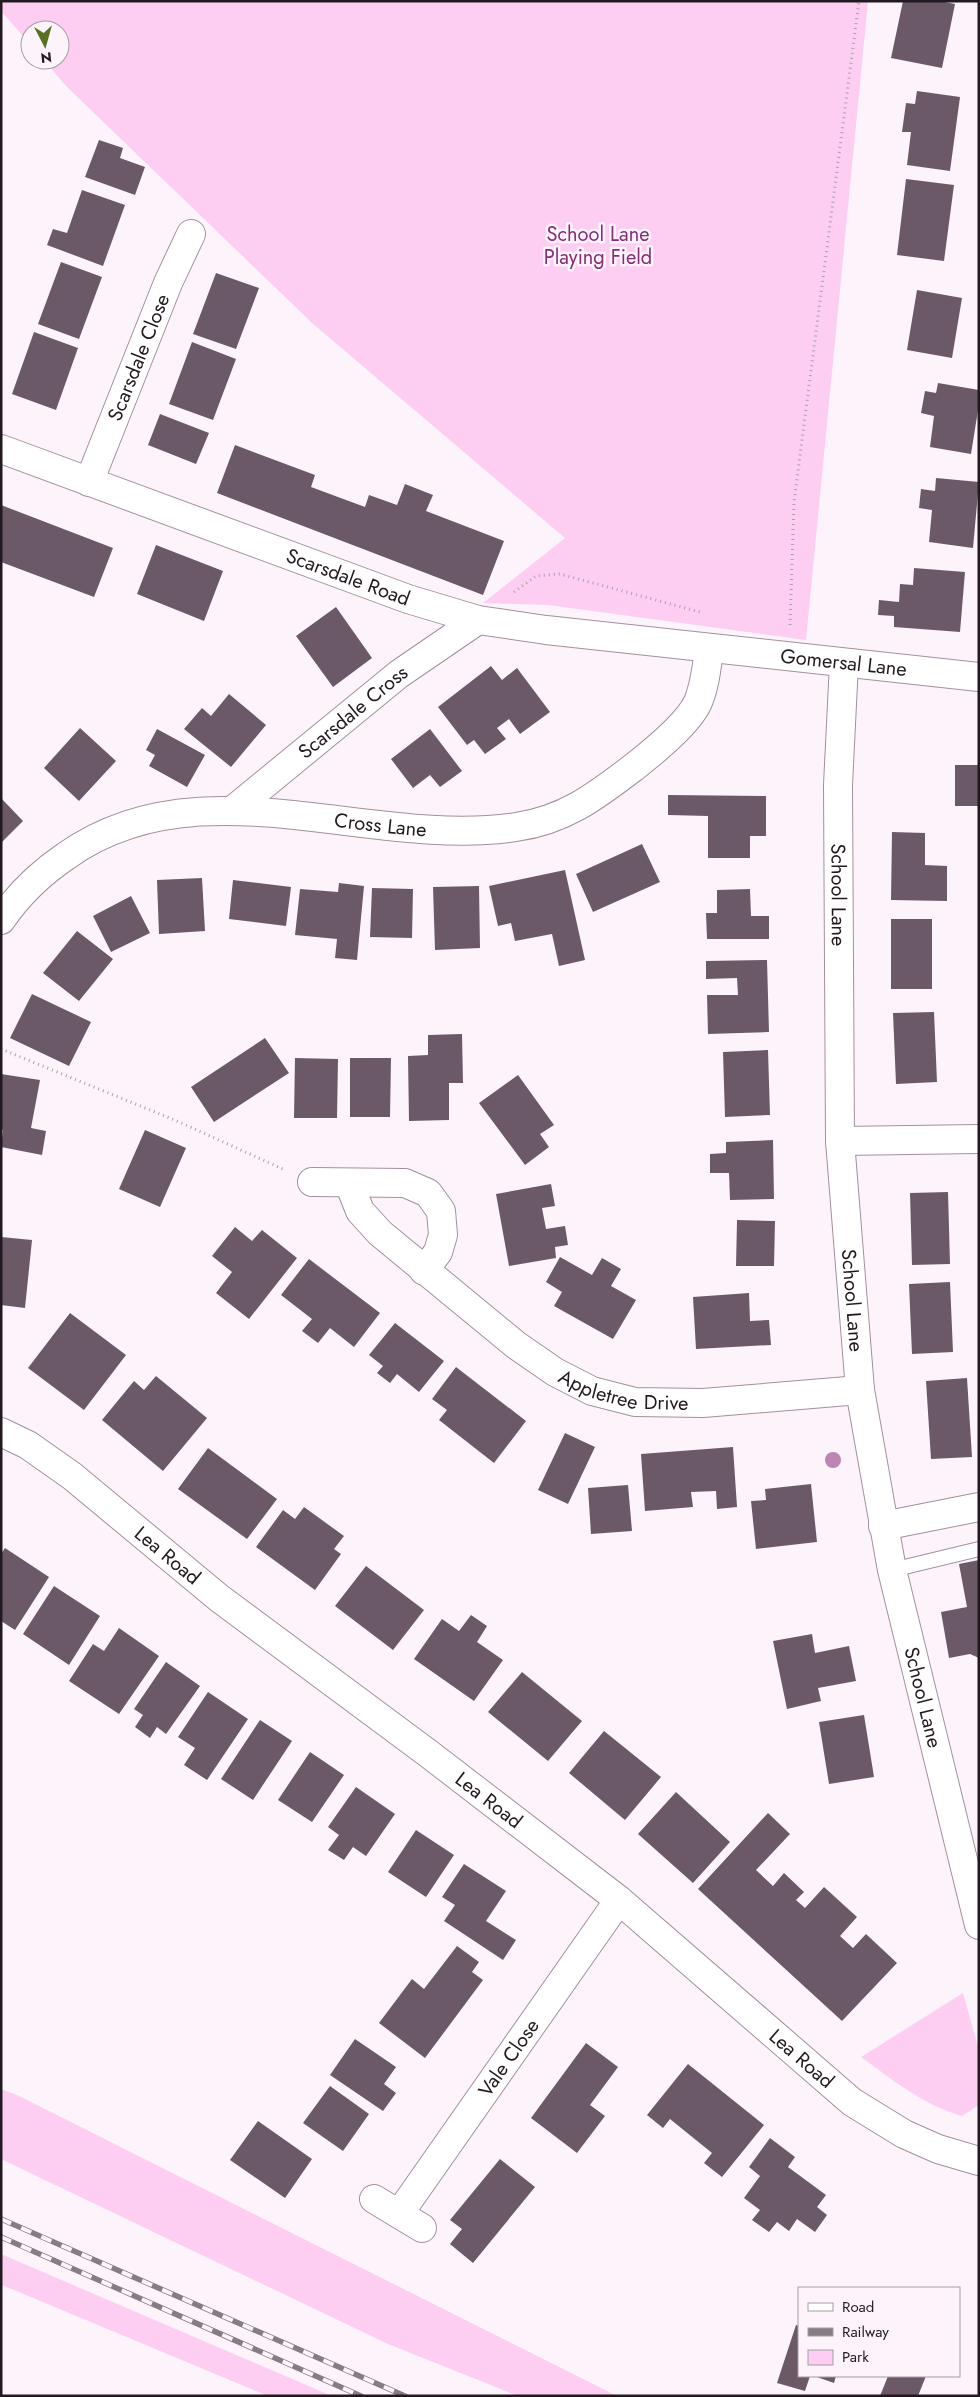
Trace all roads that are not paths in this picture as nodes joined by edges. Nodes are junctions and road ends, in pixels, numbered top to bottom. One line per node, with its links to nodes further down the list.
1 (191, 234): 3 (street, Scarsdale Close)
2 (1, 450): 3 (street, Scarsdale Road)
3 (89, 482): 4 (street, Scarsdale Road)
4 (478, 620): 5 (street, Scarsdale Road); 8 (street, Scarsdale Cross)
5 (709, 649): 6 (street, Gomersal Lane); 8 (street, Cross Lane)
6 (844, 663): 7 (street, Gomersal Lane); 11 (street, School Lane)
7 (979, 677)
8 (233, 810): 9 (street, Cross Lane)
9 (1, 920)
10 (979, 1139): 11 (street)
11 (840, 1141): 15 (street, School Lane)
12 (312, 1182): 13 (street)
13 (349, 1183): 14 (street, Appletree Drive); 14 (street)
14 (424, 1271): 15 (street, Appletree Drive)
15 (860, 1390): 18 (street, School Lane)
16 (1, 1432): 21 (street, Lea Road)
17 (979, 1507): 18 (street)
18 (882, 1526): 20 (street, School Lane)
19 (979, 1549): 20 (lane)
20 (892, 1570): 22 (street, School Lane)
21 (618, 1900): 23 (street, Lea Road); 25 (street, Vale Close)
22 (979, 1924)
23 (979, 2161)
24 (374, 2199): 25 (street)
25 (399, 2214): 26 (street)
26 (422, 2228)

